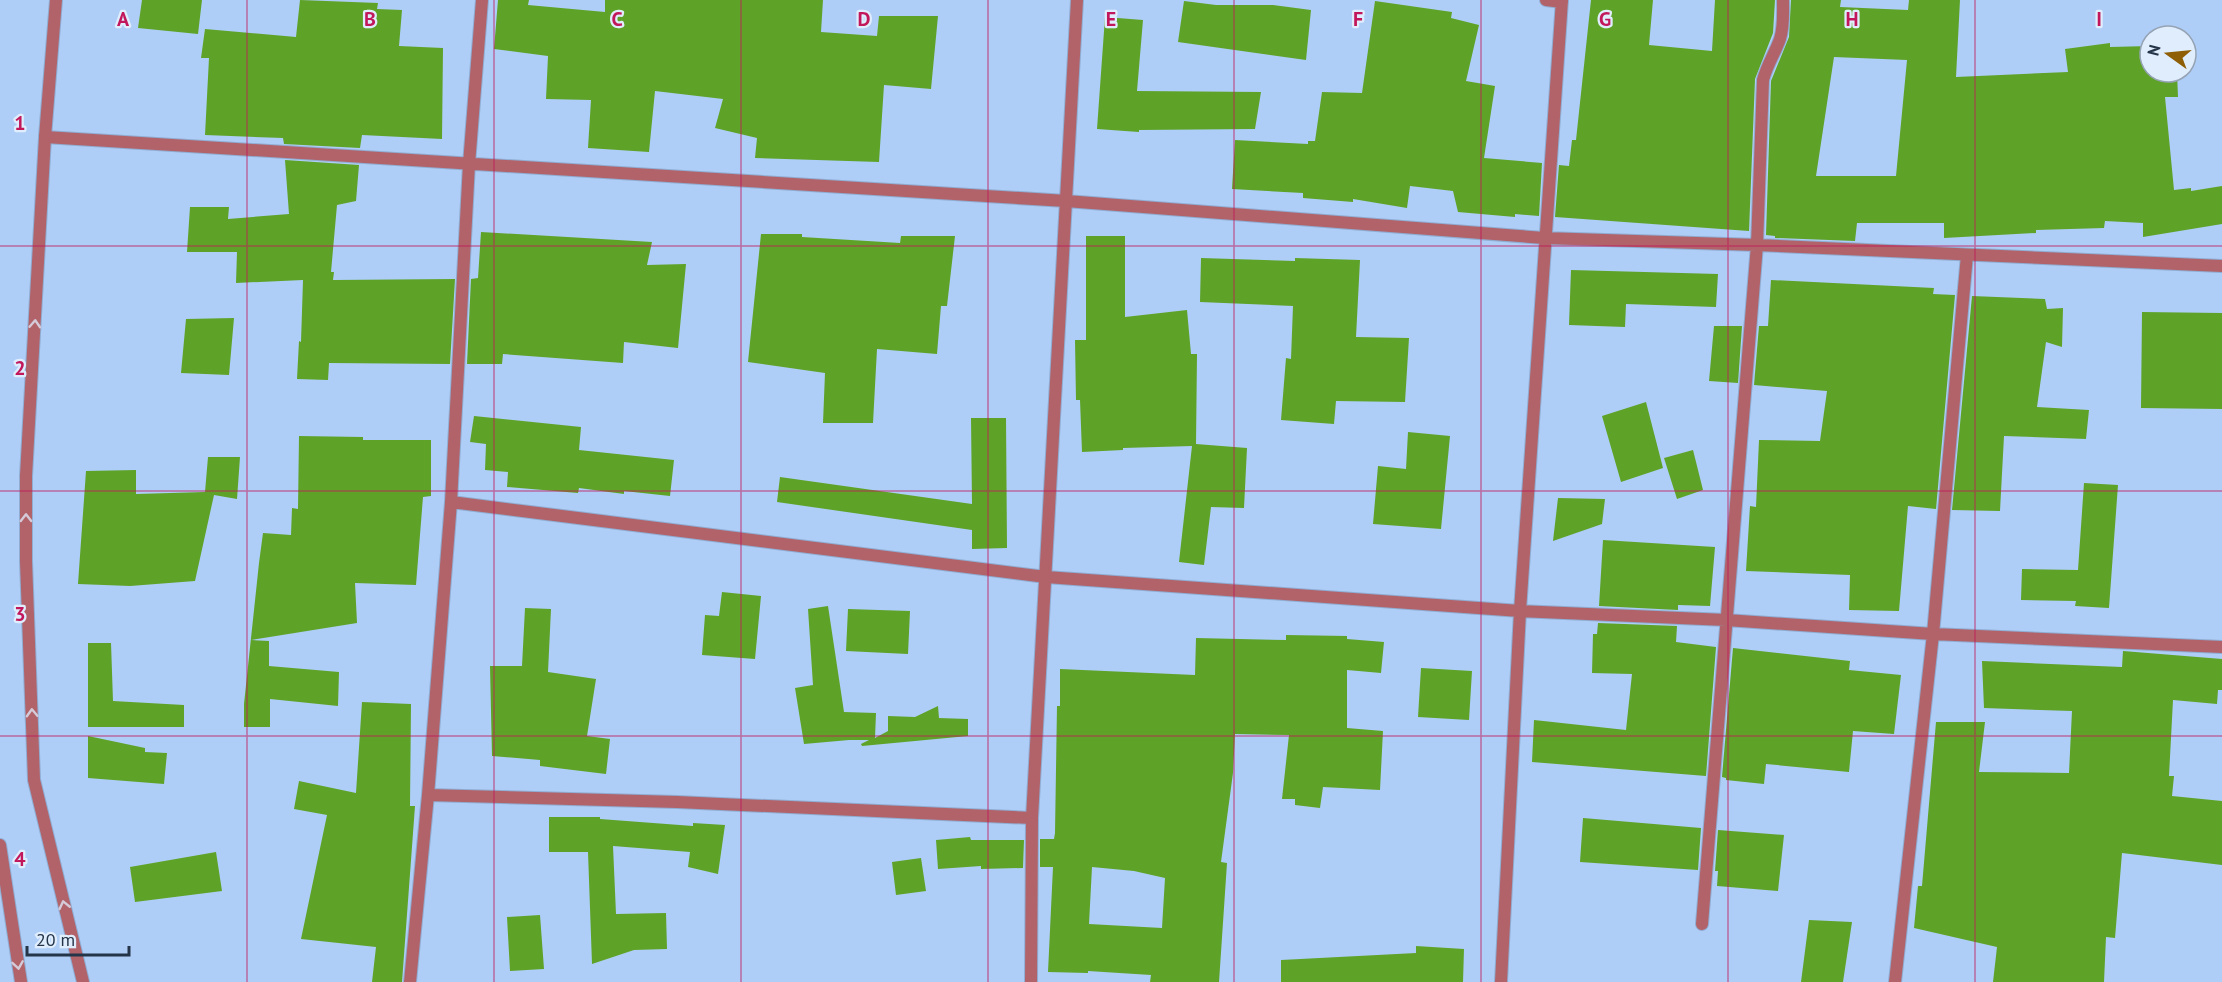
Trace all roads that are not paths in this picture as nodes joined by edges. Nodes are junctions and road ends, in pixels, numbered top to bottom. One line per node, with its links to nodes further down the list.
1 (56, 0): 7 (street)
2 (482, 0): 8 (street)
3 (1077, 0): 9 (street)
4 (1546, 0): 6 (street)
5 (1784, 0): 11 (street)
6 (1562, 1): 10 (street)
7 (45, 137): 8 (street); 25 (street, one-way to 7)
8 (469, 164): 9 (street); 14 (street)
9 (1066, 201): 10 (street); 15 (street)
10 (1544, 238): 11 (street); 16 (street)
11 (1757, 245): 12 (street); 17 (street)
12 (1967, 255): 13 (street); 18 (street)
13 (2222, 267)
14 (451, 502): 15 (street); 20 (street)
15 (1046, 577): 16 (street); 21 (street)
16 (1520, 611): 17 (street); 28 (street)
17 (1726, 620): 18 (street); 23 (street)
18 (1933, 634): 19 (street); 29 (street)
19 (2222, 647)
20 (428, 795): 21 (street); 26 (street)
21 (1032, 818): 27 (street)
22 (0, 844): 24 (street, one-way to 24)
23 (1702, 924)
24 (21, 982)
25 (83, 982)
26 (410, 982)
27 (1031, 982)
28 (1501, 982)
29 (1895, 982)

